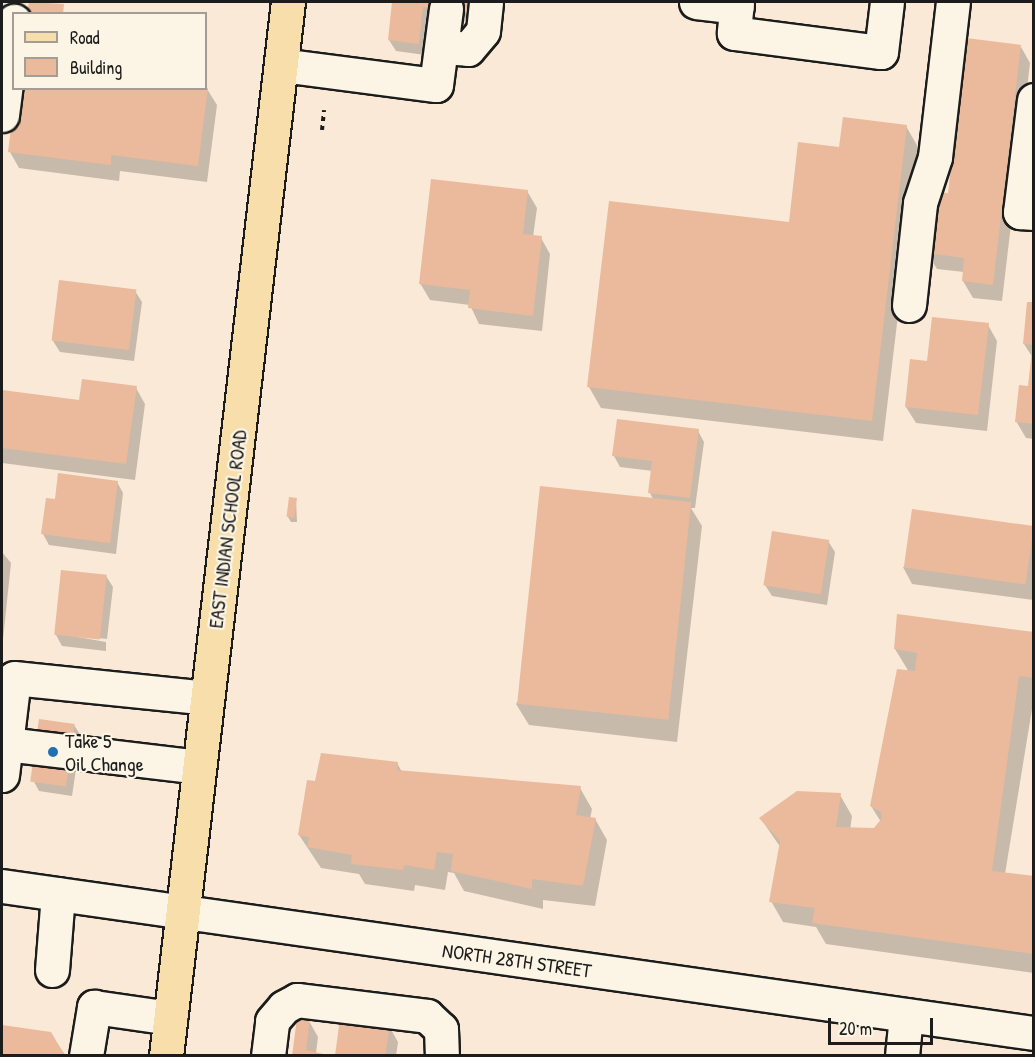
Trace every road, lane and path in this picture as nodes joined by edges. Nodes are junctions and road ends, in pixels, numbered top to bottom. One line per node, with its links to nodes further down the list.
1 (288, 2): 10 (main road, EAST INDIAN SCHOOL ROAD)
2 (486, 2): 9 (street)
3 (696, 2): 6 (street)
4 (887, 2): 6 (street)
5 (953, 2): 16 (street)
6 (737, 4)
7 (446, 9): 9 (street)
8 (12, 37): 13 (street)
9 (442, 47): 10 (street)
10 (281, 65): 17 (main road, EAST INDIAN SCHOOL ROAD)
11 (1034, 100): 15 (street)
12 (324, 110): 14 (path)
13 (2, 116)
14 (322, 130)
15 (1034, 213)
16 (909, 305)
17 (207, 698): 18 (street); 19 (main road, EAST INDIAN SCHOOL ROAD)
18 (4, 760): 19 (street)
19 (199, 767): 22 (main road, EAST INDIAN SCHOOL ROAD)
20 (2, 886): 21 (street, NORTH 28TH STREET)
21 (58, 894): 22 (street, NORTH 28TH STREET); 23 (street)
22 (182, 913): 24 (street, NORTH 28TH STREET); 25 (main road, EAST INDIAN SCHOOL ROAD)
23 (52, 970)
24 (906, 1015): 26 (street, NORTH 28TH STREET); 31 (street)
25 (170, 1018): 27 (street); 28 (main road, EAST INDIAN SCHOOL ROAD)
26 (1011, 1039)
27 (87, 1056)
28 (166, 1056)
29 (268, 1056): 30 (street)
30 (442, 1056)
31 (902, 1056)

